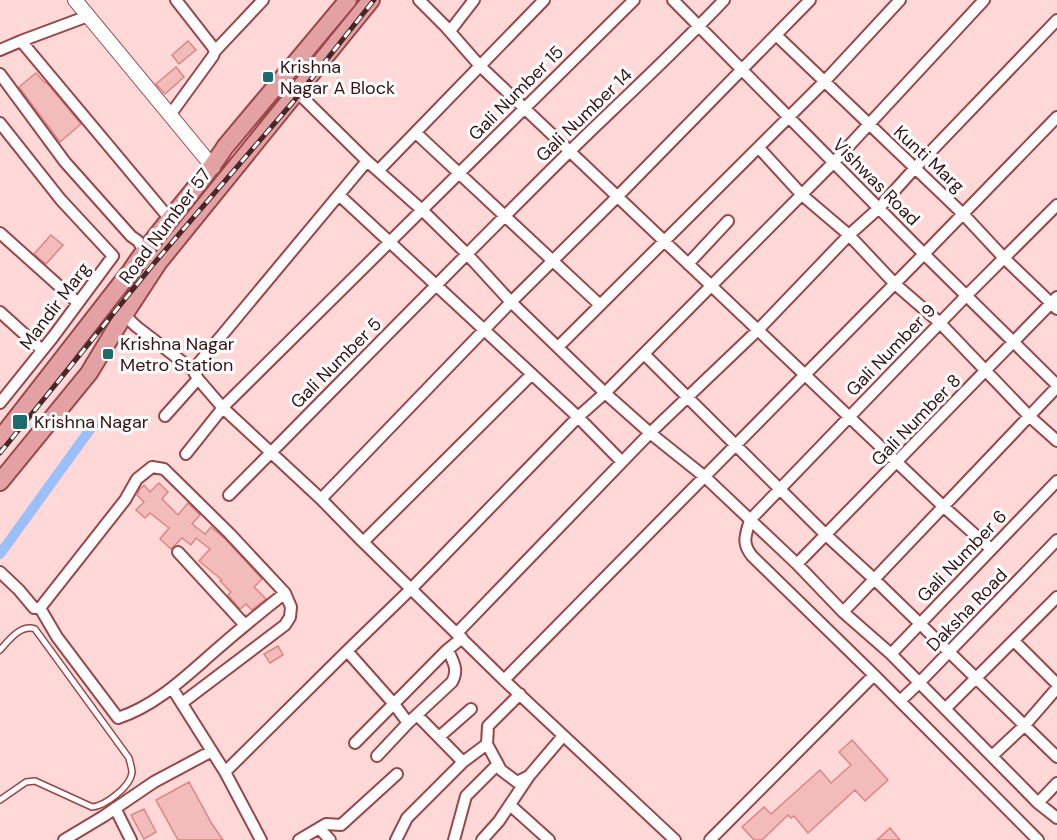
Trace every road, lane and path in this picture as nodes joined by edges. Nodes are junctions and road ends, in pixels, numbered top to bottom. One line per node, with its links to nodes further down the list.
1 (75, 0): 15 (street)
2 (176, 0): 22 (street)
3 (263, 0): 22 (street)
4 (348, 0): 39 (main road, Road Number 57)
5 (371, 0): 27 (main road, Road Number 57)
6 (419, 0): 18 (street)
7 (474, 0): 18 (street)
8 (544, 0): 23 (street)
9 (634, 0): 28 (street, Gali Number 15)
10 (673, 0): 17 (street, Vishwas Road)
11 (724, 0): 17 (street, Gali Number 14)
12 (810, 0): 19 (street)
13 (900, 0): 26 (street)
14 (984, 0): 33 (street)
15 (88, 16): 20 (street); 29 (street)
16 (1057, 20): 40 (street)
17 (699, 27): 24 (street, Vishwas Road); 36 (street, Gali Number 14)
18 (447, 28): 23 (street)
19 (776, 35): 24 (street); 26 (street, Kunti Marg)
20 (21, 40): 21 (street); 51 (street)
21 (0, 50)
22 (214, 51): 29 (street)
23 (480, 66): 28 (street); 34 (street)
24 (742, 69): 30 (street, Vishwas Road); 45 (street)
25 (0, 74): 57 (street)
26 (824, 82): 30 (street); 33 (street, Kunti Marg)
27 (297, 92): 37 (street); 72 (main road, Road Number 57)
28 (525, 109): 36 (street); 42 (street, Gali Number 15)
29 (170, 115): 39 (street)
30 (789, 117): 35 (street); 38 (street, Vishwas Road)
31 (1057, 117): 49 (street)
32 (0, 123): 68 (street, Mandir Marg)
33 (868, 125): 38 (street); 40 (street, Kunti Marg)
34 (416, 133): 41 (street); 42 (street)
35 (759, 148): 44 (street); 56 (street)
36 (570, 152): 45 (street); 50 (street, Gali Number 14)
37 (367, 161): 41 (street); 43 (street)
38 (834, 162): 44 (street); 47 (street, Vishwas Road)
39 (213, 167): 51 (main road, Road Number 57)
40 (914, 168): 47 (street); 49 (street, Kunti Marg)
41 (378, 171): 48 (street)
42 (459, 173): 48 (street, Gali Number 15); 50 (street)
43 (339, 195): 55 (street); 81 (street)
44 (802, 195): 54 (street); 65 (street)
45 (617, 197): 56 (street); 61 (street)
46 (1057, 205): 60 (street, Gali Number 9)
47 (879, 208): 54 (street); 59 (street, Vishwas Road)
48 (422, 210): 55 (street, Gali Number 15); 58 (street)
49 (963, 214): 59 (street); 60 (street, Kunti Marg)
50 (505, 216): 58 (street, Gali Number 14); 61 (street)
51 (169, 218): 57 (main road, Road Number 57)
52 (728, 221): 62 (street)
53 (0, 233): 68 (street)
54 (849, 235): 63 (street); 75 (street)
55 (389, 242): 64 (street); 89 (street, Gali Number 15)
56 (665, 242): 62 (street); 70 (street)
57 (144, 251): 95 (main road, Road Number 57)
58 (467, 254): 64 (street, Gali Number 5); 67 (street)
59 (924, 254): 63 (street); 66 (street, Vishwas Road)
60 (1004, 258): 66 (street, Gali Number 9); 69 (street, Kunti Marg)
61 (553, 261): 67 (street); 70 (street)
62 (688, 264): 65 (street)
63 (895, 284): 73 (street); 83 (street)
64 (437, 285): 74 (street); 98 (street, Gali Number 5)
65 (712, 286): 75 (street); 79 (street)
66 (966, 296): 73 (street, Gali Number 9); 76 (street, Vishwas Road)
67 (511, 302): 74 (street); 77 (street)
68 (78, 303): 78 (street, Mandir Marg)
69 (1055, 303): 76 (street, Gali Number 8)
70 (600, 305): 77 (street)
71 (0, 312): 78 (street)
72 (124, 315): 81 (street); 104 (main road, Road Number 57)
73 (940, 323): 80 (street); 93 (street, Gali Number 9)
74 (484, 330): 82 (street); 107 (street)
75 (758, 330): 83 (street); 87 (street)
76 (1013, 342): 80 (street, Gali Number 8); 84 (street, Vishwas Road)
77 (558, 347): 86 (street)
78 (42, 350): 85 (street, Mandir Marg)
79 (644, 354): 86 (street); 87 (street)
80 (986, 370): 90 (street); 101 (street, Gali Number 8)
81 (193, 372): 89 (street); 91 (street)
82 (532, 374): 92 (street); 112 (street)
83 (804, 375): 93 (street); 97 (street)
84 (1057, 386): 90 (street)
85 (4, 389): 88 (street, Mandir Marg)
86 (605, 393): 92 (street); 94 (street)
87 (687, 397): 94 (street); 97 (street)
88 (0, 403)
89 (223, 408): 98 (street); 99 (street, Gali Number 15)
90 (1029, 416): 96 (street); 108 (street)
91 (165, 417)
92 (578, 417): 100 (street); 118 (street)
93 (850, 417): 101 (street); 105 (street, Gali Number 9)
94 (650, 433): 100 (street); 102 (street)
95 (0, 439)
96 (1057, 441)
97 (735, 446): 102 (street); 105 (street)
98 (271, 453): 106 (street, Gali Number 5); 107 (street)
99 (186, 454)
100 (622, 462): 125 (street)
101 (897, 463): 108 (street); 110 (street, Gali Number 8)
102 (705, 477): 109 (street); 134 (street)
103 (1057, 481): 113 (street, Gali Number 6)
104 (0, 482)
105 (780, 489): 109 (street, Gali Number 9); 110 (street)
106 (229, 495)
107 (321, 499): 112 (street)
108 (944, 507): 113 (street); 117 (street)
109 (750, 520): 115 (street); 132 (street)
110 (826, 535): 115 (street, Gali Number 8); 117 (street)
111 (1057, 540): 130 (street, Daksha Road)
112 (363, 542): 118 (street)
113 (991, 549): 123 (street, Gali Number 6)
114 (178, 552): 124 (street)
115 (797, 564): 122 (street)
116 (0, 572): 121 (street)
117 (874, 579): 122 (street); 123 (street)
118 (412, 588): 125 (street); 129 (street)
119 (285, 594): 121 (street); 124 (street); 140 (street)
120 (1057, 597): 126 (street)
121 (40, 608): 137 (street)
122 (843, 612): 131 (street)
123 (920, 624): 130 (street); 131 (street, Gali Number 6)
124 (245, 625): 137 (street)
125 (459, 635): 128 (street); 134 (street)
126 (1014, 641): 133 (street); 136 (street)
127 (0, 650): 160 (lane)
128 (448, 650): 141 (street); 144 (street)
129 (346, 651): 141 (street); 156 (street)
130 (949, 653): 133 (street); 135 (street, Daksha Road)
131 (891, 654): 135 (street)
132 (874, 675): 139 (street); 176 (street)
133 (976, 679): 143 (street); 145 (street)
134 (504, 680): 138 (street)
135 (919, 683): 139 (street, Daksha Road); 143 (street)
136 (1057, 686): 145 (street)
137 (172, 688): 140 (street)
138 (519, 694): 146 (street); 149 (street)
139 (900, 701): 177 (street)
140 (182, 703): 150 (street)
141 (394, 704): 144 (street); 148 (street)
142 (471, 709): 147 (street)
143 (945, 709): 152 (street)
144 (413, 719): 147 (street); 151 (street)
145 (1025, 725): 152 (street); 153 (street)
146 (564, 736): 158 (street); 175 (street)
147 (438, 737): 154 (street)
148 (355, 743)
149 (487, 744): 154 (street); 155 (street)
150 (212, 751): 156 (street); 163 (street)
151 (377, 756)
152 (992, 756): 161 (street)
153 (1057, 757)
154 (463, 762): 171 (street)
155 (498, 764): 158 (street); 172 (street)
156 (225, 772): 168 (street)
157 (397, 774): 165 (street)
158 (529, 776): 162 (street)
159 (1057, 783): 161 (street)
160 (0, 800)
161 (1038, 803): 164 (street)
162 (510, 805): 173 (street); 174 (street)
163 (115, 808): 166 (street); 167 (street)
164 (1057, 818)
165 (319, 828): 169 (street); 170 (street)
166 (64, 840)
167 (130, 840)
168 (261, 840)
169 (299, 840)
170 (330, 840)
171 (396, 840)
172 (454, 840)
173 (482, 840)
174 (549, 840)
175 (675, 840)
176 (710, 840)
177 (1038, 840)

